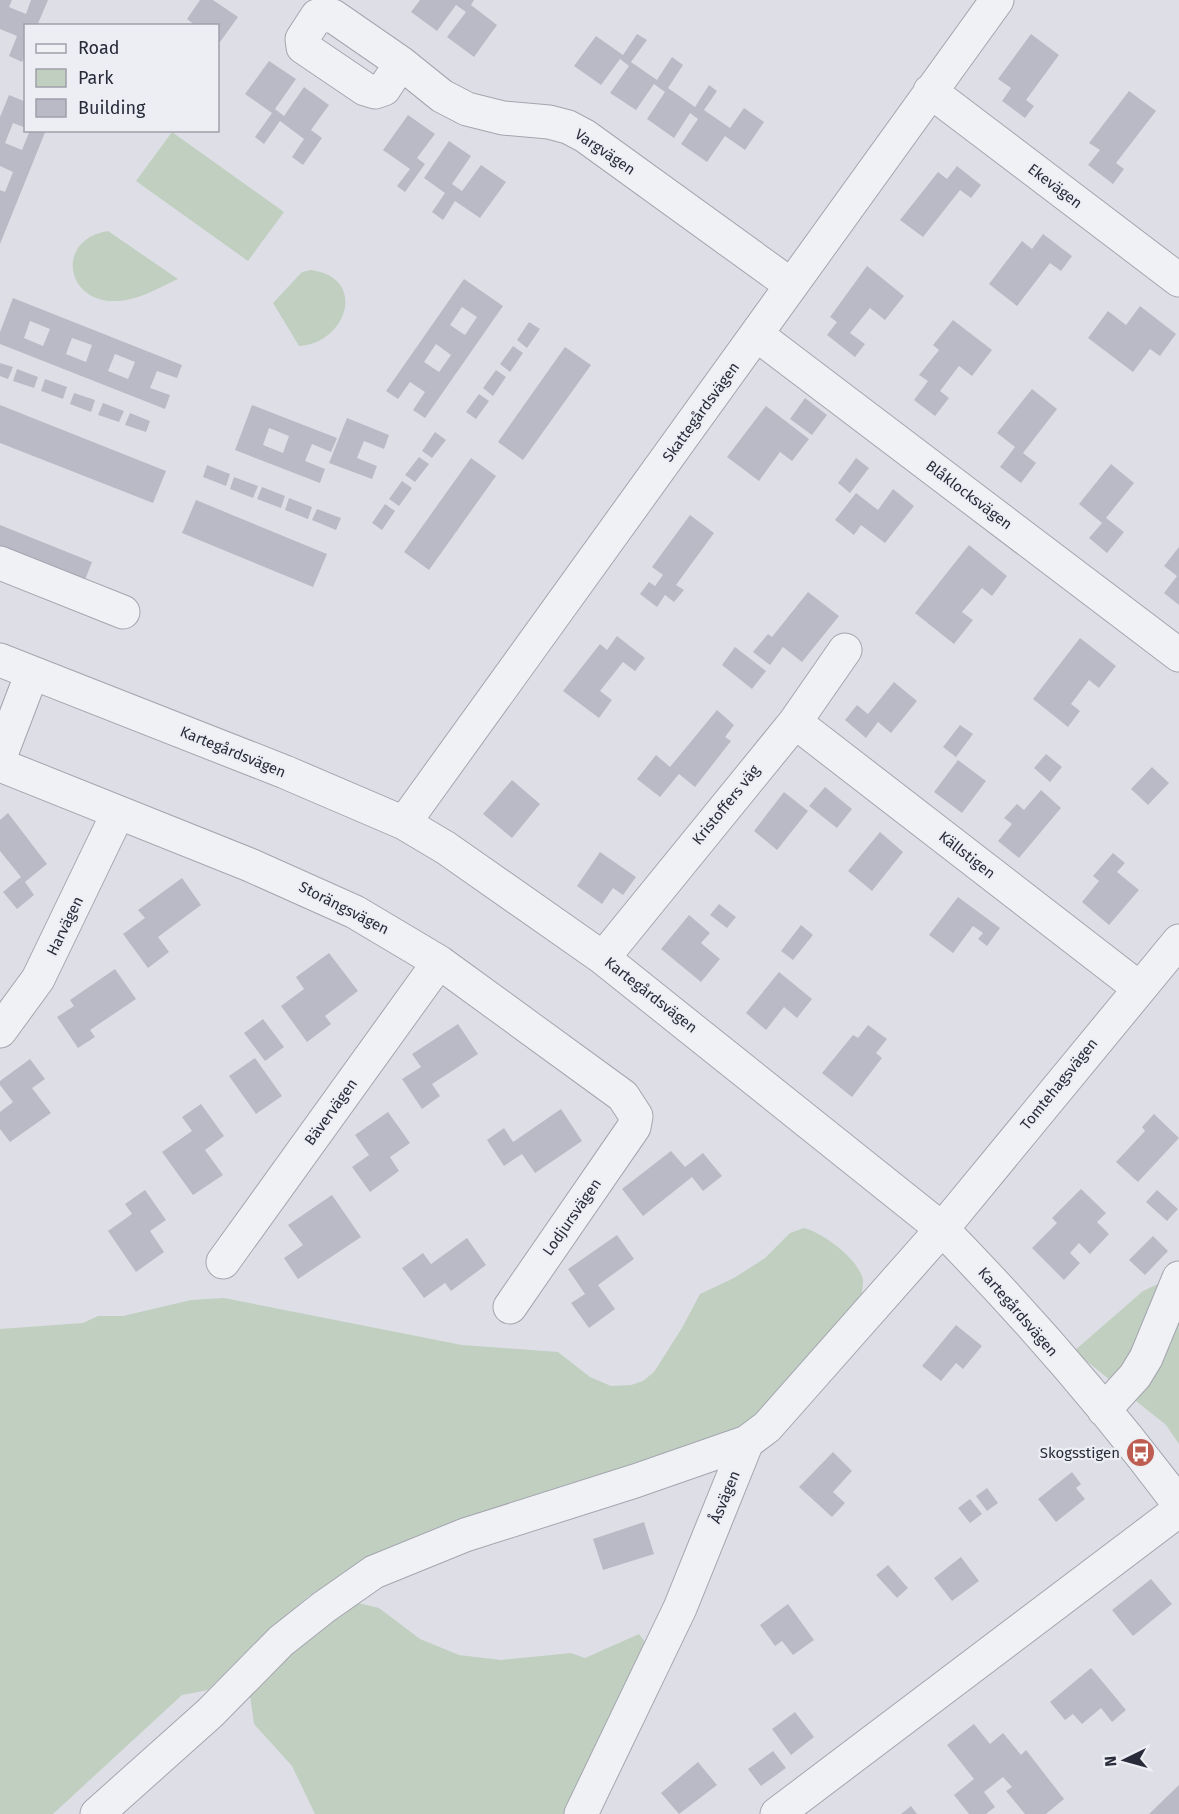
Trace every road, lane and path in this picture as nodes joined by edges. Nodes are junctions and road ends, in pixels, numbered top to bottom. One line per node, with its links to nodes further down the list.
1 (997, 0): 3 (street, Skattegårdsvägen)
2 (401, 63): 5 (street, Vargvägen)
3 (930, 91): 4 (street, Ekevägen); 5 (street, Skattegårdsvägen)
4 (1179, 280)
5 (791, 285): 6 (street, Skattegårdsvägen)
6 (757, 335): 10 (street, Blåklocksvägen); 17 (street, Skattegårdsvägen)
7 (0, 563): 8 (street)
8 (123, 612)
9 (844, 650): 13 (street, Kristoffers väg)
10 (1179, 655)
11 (0, 660): 12 (street, Kartegårdsvägen)
12 (32, 673): 14 (street); 17 (street, Kartegårdsvägen)
13 (795, 722): 19 (street, Kristoffers väg); 21 (street, Källstigen)
14 (0, 757)
15 (0, 765): 16 (street, Storängsvägen)
16 (118, 813): 20 (street, Storängsvägen); 22 (street, Harvägen)
17 (404, 823): 19 (street, Kartegårdsvägen)
18 (1179, 941): 21 (street, Tomtehagsvägen)
19 (603, 958): 24 (street, Kartegårdsvägen)
20 (439, 962): 23 (street, Storängsvägen); 25 (street, Bävervägen)
21 (1139, 988): 24 (street, Tomtehagsvägen)
22 (0, 1031)
23 (634, 1127): 27 (street, Lodjursvägen)
24 (942, 1229): 28 (street, Kartegårdsvägen); 29 (street, Åsvägen)
25 (223, 1262)
26 (1179, 1278): 28 (street)
27 (510, 1307)
28 (1104, 1410): 30 (street, Kartegårdsvägen)
29 (747, 1442): 32 (street); 33 (street, Åsvägen)
30 (1179, 1504)
31 (1179, 1510): 34 (street)
32 (97, 1814)
33 (581, 1814)
34 (777, 1814)

